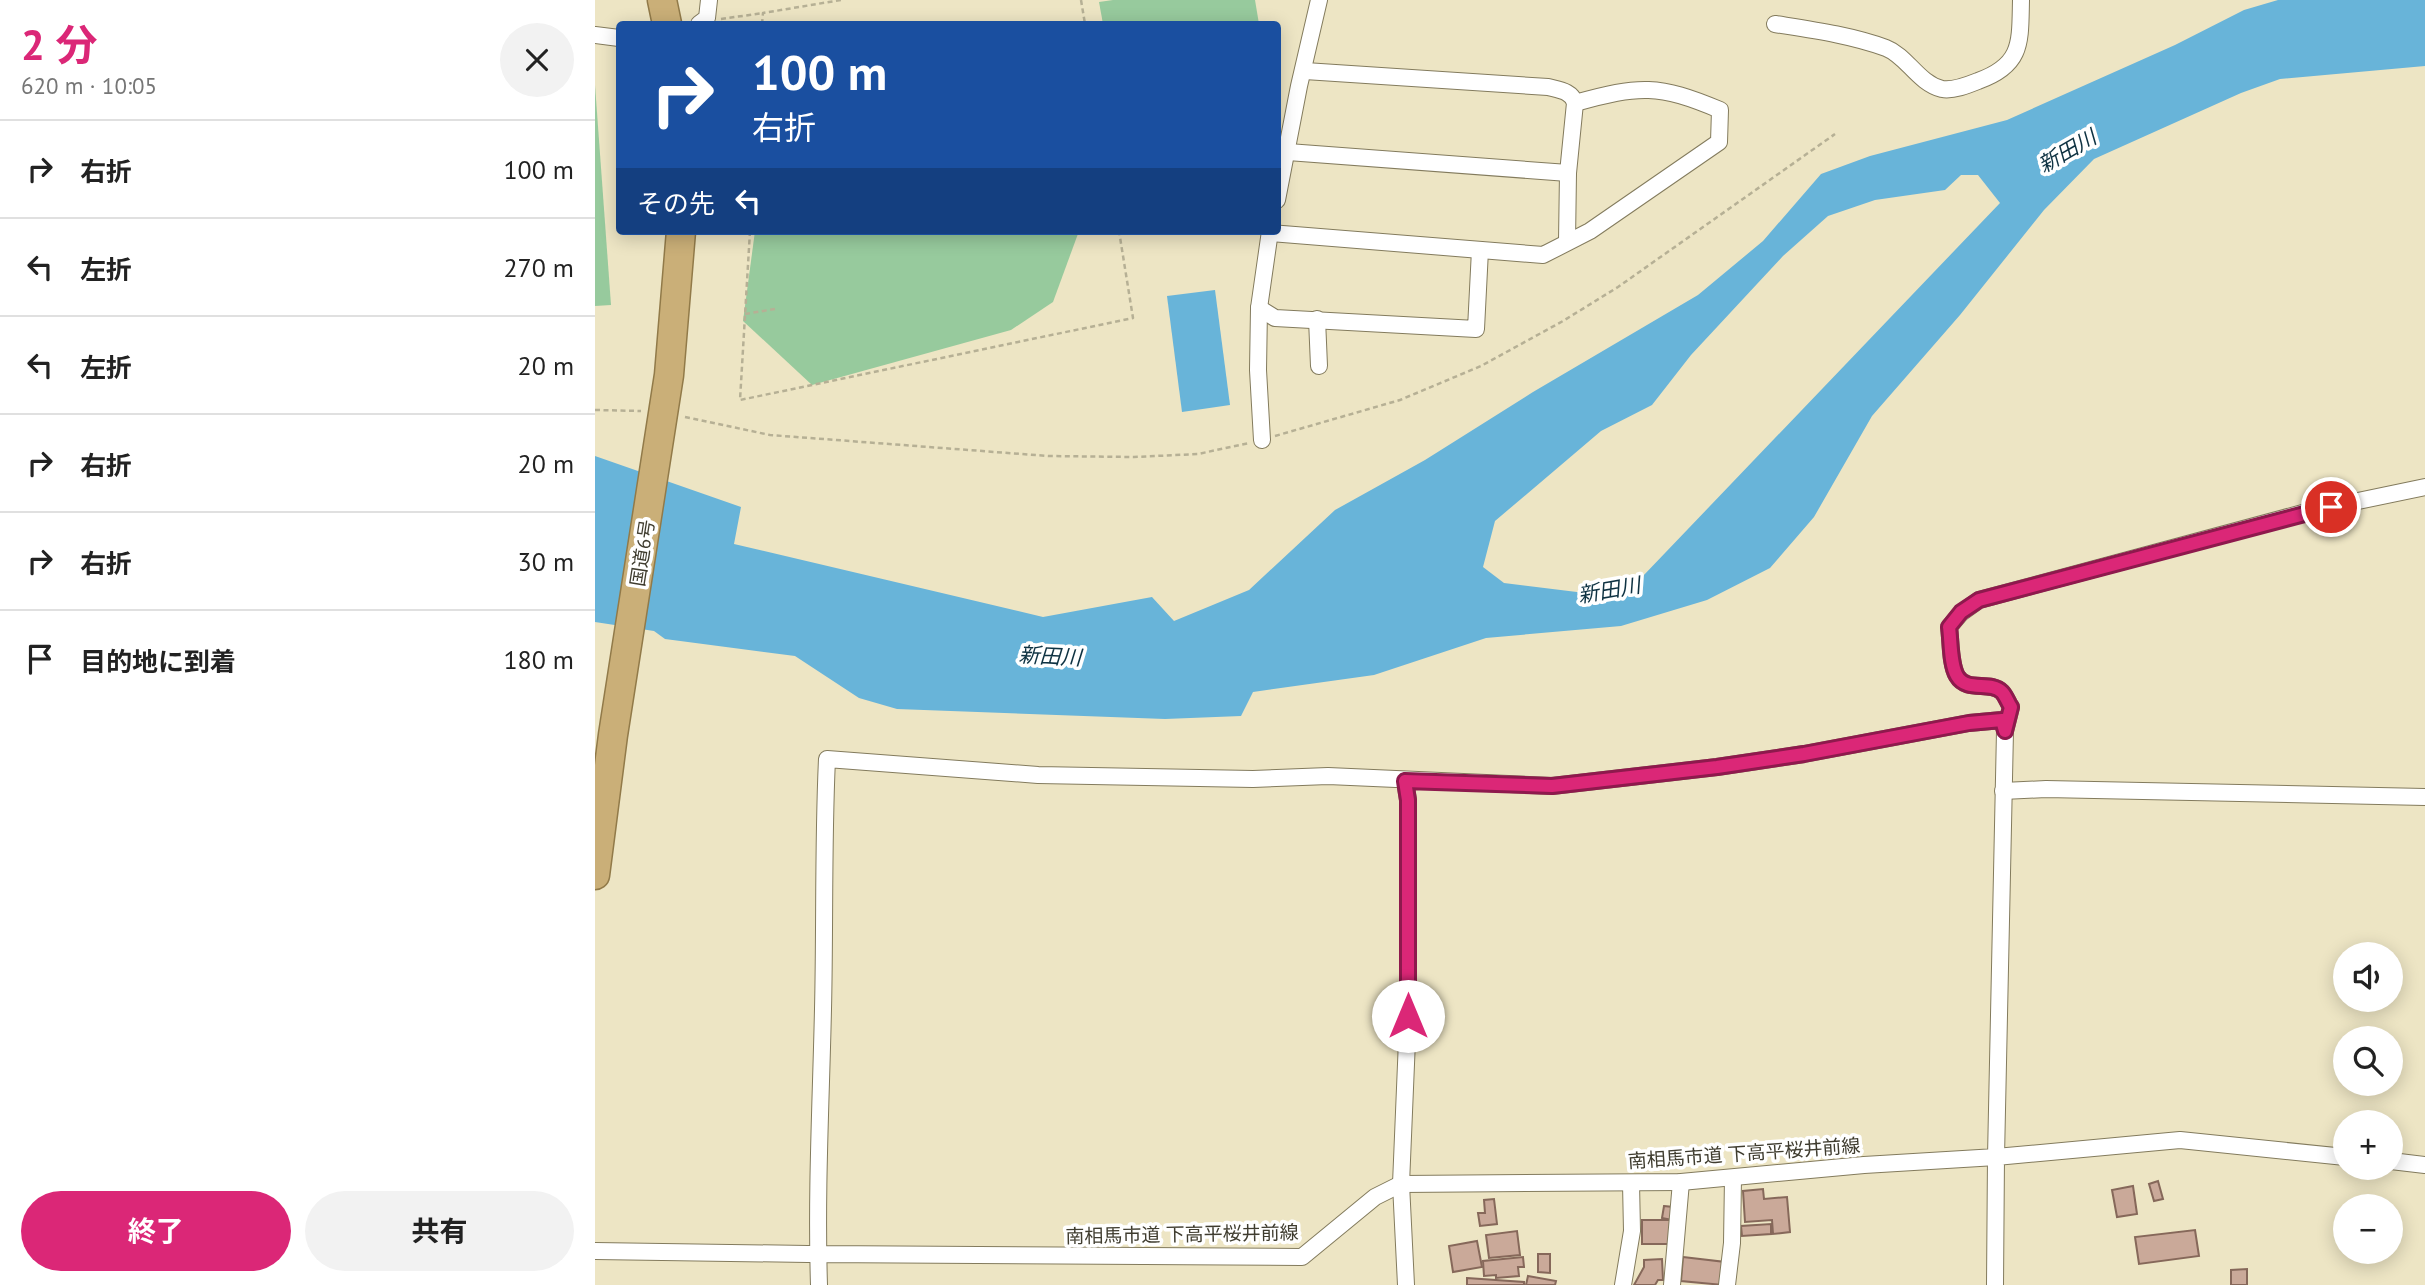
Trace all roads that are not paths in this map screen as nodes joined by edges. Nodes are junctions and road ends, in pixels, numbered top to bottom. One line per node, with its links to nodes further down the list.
1 (662, 0): 5 (highway)
2 (709, 0): 6 (street)
3 (1319, 0): 10 (street)
4 (2021, 0): 7 (street)
5 (666, 21)
6 (703, 21)
7 (1776, 24)
8 (595, 35): 9 (street)
9 (616, 38)
10 (1304, 71): 11 (street); 12 (street)
11 (1576, 103): 13 (street); 18 (street)
12 (1288, 152): 13 (street); 14 (street)
13 (1568, 173): 18 (street)
14 (1281, 183)
15 (1281, 233): 19 (street)
16 (681, 235): 29 (highway, 国道6号)
17 (1270, 235): 20 (street)
18 (1567, 241): 19 (street)
19 (1480, 250): 21 (street)
20 (1259, 308): 21 (street); 23 (street)
21 (1317, 319): 22 (street)
22 (1319, 366)
23 (1262, 440)
24 (2425, 487): 25 (street)
25 (2005, 731): 26 (street); 27 (street)
26 (1405, 781): 37 (street); 39 (street)
27 (2003, 791): 28 (street); 31 (street)
28 (2425, 797)
29 (595, 875)
30 (2333, 1156): 31 (street, 南相馬市道 下高平桜井前線)
31 (1996, 1157): 34 (street, 南相馬市道 下高平桜井前線); 45 (street)
32 (2403, 1162): 33 (street)
33 (2425, 1165)
34 (1733, 1178): 35 (street, 南相馬市道 下高平桜井前線); 44 (street)
35 (1681, 1182): 36 (street, 南相馬市道 下高平桜井前線); 43 (street)
36 (1631, 1183): 37 (street, 南相馬市道 下高平桜井前線); 42 (street)
37 (1401, 1184): 39 (street, 南相馬市道 下高平桜井前線); 41 (street)
38 (595, 1251): 39 (street, 南相馬市道 下高平桜井前線)
39 (818, 1254): 40 (street)
40 (819, 1285)
41 (1406, 1285)
42 (1623, 1285)
43 (1672, 1285)
44 (1727, 1285)
45 (1995, 1285)

